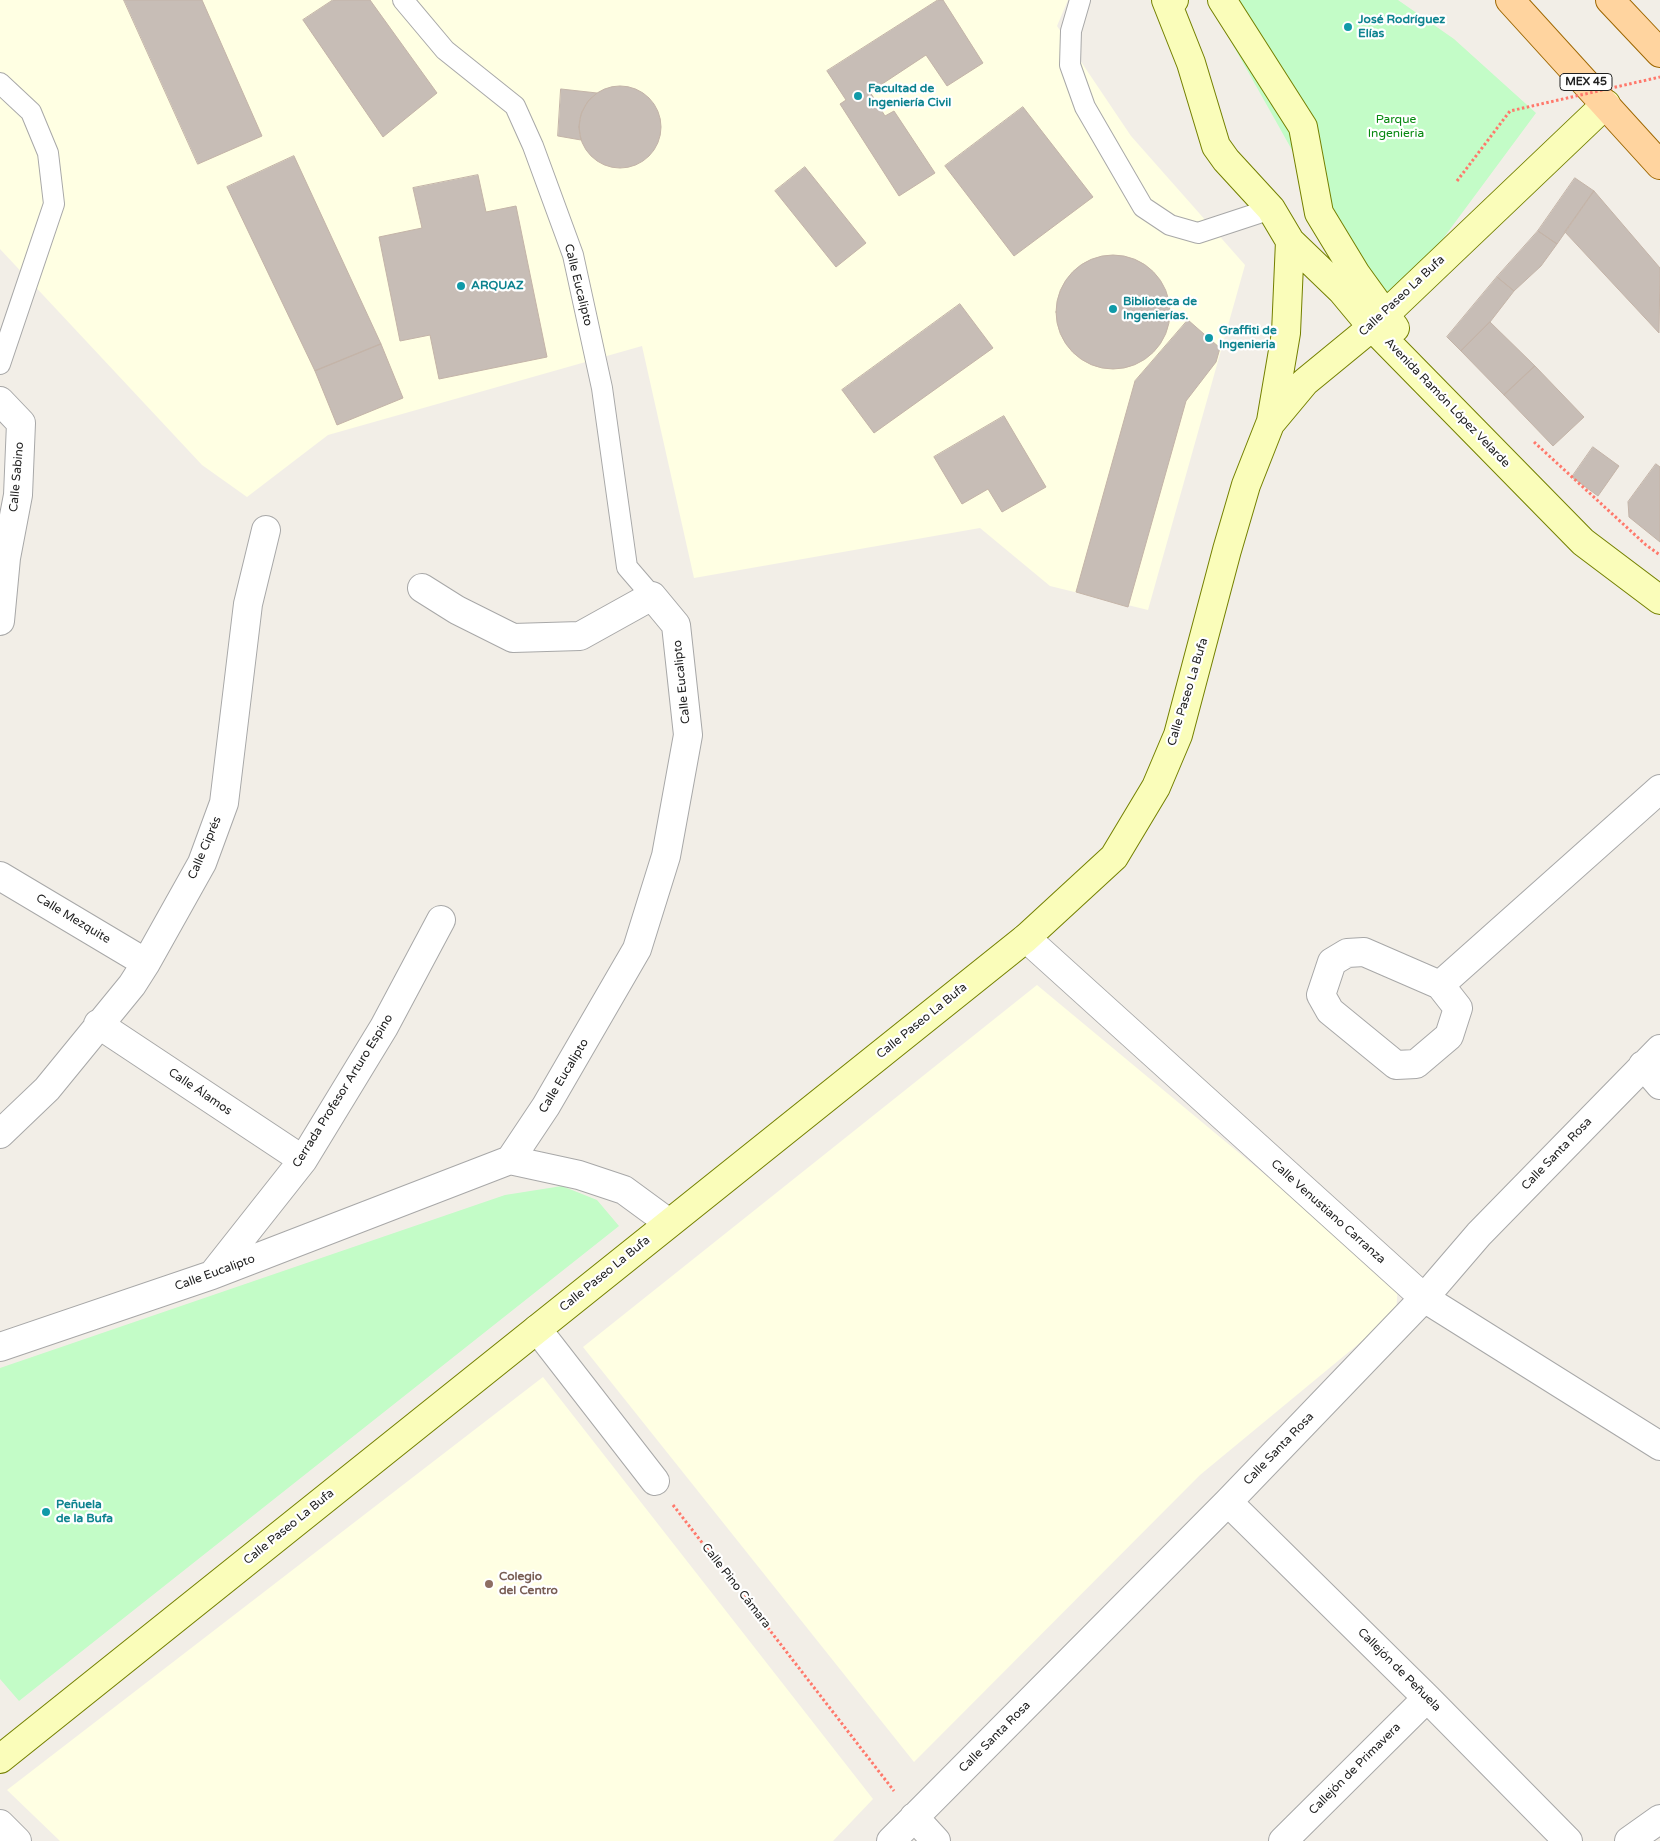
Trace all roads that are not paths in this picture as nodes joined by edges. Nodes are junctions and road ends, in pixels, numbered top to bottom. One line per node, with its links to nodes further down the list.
1 (402, 0): 22 (lane, Calle Eucalipto)
2 (1080, 0): 13 (lane)
3 (1166, 0): 4 (street); 13 (street, Avenida Ramón López Velarde)
4 (1174, 0)
5 (1222, 0): 15 (street, Avenida Ramón López Velarde)
6 (1489, 0): 8 (main road)
7 (1610, 0): 9 (main road)
8 (1518, 8): 11 (main road, MEX 45)
9 (1660, 53)
10 (0, 84): 16 (lane)
11 (1606, 104): 12 (main road, MEX 45); 15 (street, Calle Paseo La Bufa)
12 (1660, 165)
13 (1271, 210): 14 (street, Avenida Ramón López Velarde)
14 (1290, 241): 15 (street, Avenida Ramón López Velarde); 18 (street)
15 (1378, 320): 18 (street, Calle Paseo La Bufa); 20 (street, Avenida Ramón López Velarde); 23 (street, Avenida Ramón López Velarde)
16 (0, 364)
17 (0, 401): 24 (street, Calle Sabino)
18 (1270, 424): 28 (street, Calle Paseo La Bufa)
19 (266, 530): 29 (street, Calle Ciprés)
20 (1660, 579)
21 (422, 588): 22 (street)
22 (652, 596): 35 (street, Calle Eucalipto)
23 (1660, 600)
24 (0, 621)
25 (1660, 789): 30 (street)
26 (0, 876): 29 (street, Calle Mezquite)
27 (441, 920): 34 (street, Cerrada Profesor Arturo Espino)
28 (1026, 938): 36 (street, Calle Paseo La Bufa); 38 (street, Calle Venustiano Carranza)
29 (146, 963): 31 (street, Calle Ciprés)
30 (1440, 985): 30 (street)
31 (98, 1024): 33 (street, Calle Ciprés); 34 (street, Calle Álamos)
32 (1654, 1066): 38 (street, Calle Santa Rosa)
33 (0, 1134)
34 (303, 1160): 37 (street, Cerrada Profesor Arturo Espino)
35 (510, 1160): 36 (street); 37 (street, Calle Eucalipto)
36 (669, 1223): 39 (street, Calle Paseo La Bufa)
37 (212, 1275): 40 (street, Calle Eucalipto)
38 (1424, 1298): 41 (street, Calle Venustiano Carranza); 43 (street, Calle Santa Rosa)
39 (537, 1329): 42 (street); 45 (street, Calle Paseo La Bufa)
40 (0, 1347)
41 (1660, 1446)
42 (655, 1481)
43 (1228, 1502): 44 (street, Callejón de Peñuela); 46 (street, Calle Santa Rosa)
44 (1427, 1698): 52 (street, Callejón de Primavera); 53 (street, Callejón de Peñuela)
45 (0, 1758)
46 (914, 1817): 50 (street, Calle Santa Rosa); 51 (street)
47 (1660, 1819): 54 (street)
48 (0, 1824): 49 (street)
49 (17, 1841)
50 (891, 1841)
51 (936, 1841)
52 (1283, 1841)
53 (1568, 1841)
54 (1629, 1841)

